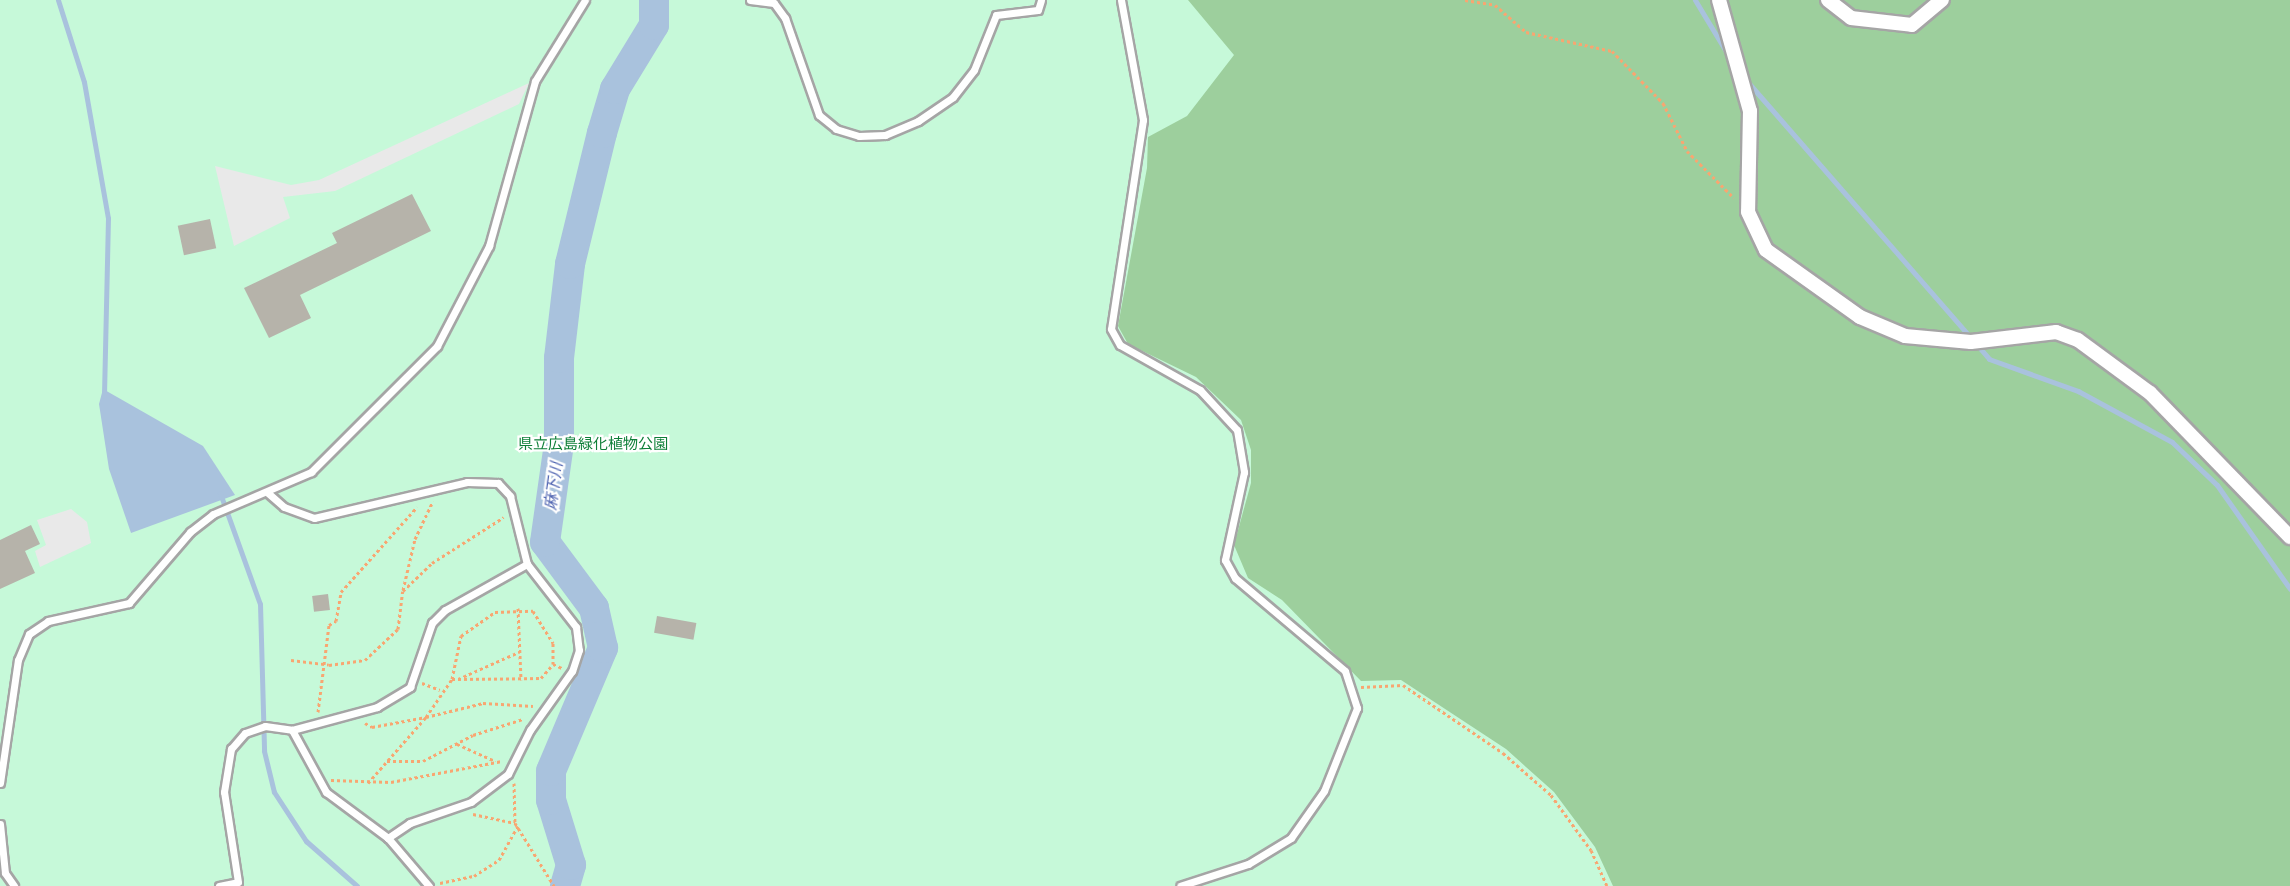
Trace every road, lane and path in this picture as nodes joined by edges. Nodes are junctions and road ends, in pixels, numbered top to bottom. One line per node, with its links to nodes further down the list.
1 (585, 0): 11 (lane)
2 (750, 0): 3 (lane)
3 (1041, 0)
4 (1121, 0): 26 (lane)
5 (1465, 0): 9 (path)
6 (1719, 0): 9 (street)
7 (1828, 0): 8 (street)
8 (1942, 0)
9 (1748, 212): 13 (street)
10 (437, 489): 11 (lane); 12 (lane); 15 (path); 20 (path)
11 (268, 493): 37 (lane)
12 (514, 512): 14 (lane); 15 (path)
13 (2290, 537)
14 (527, 564): 21 (lane); 24 (lane)
15 (403, 591): 20 (path)
16 (518, 608): 17 (path); 19 (path); 22 (path)
17 (519, 652): 23 (path); 25 (path)
18 (291, 660): 20 (path)
19 (553, 664): 21 (path); 25 (path)
20 (324, 665): 28 (path)
21 (572, 671): 29 (lane)
22 (452, 679): 23 (path); 27 (path)
23 (458, 679): 25 (path)
24 (412, 680): 27 (path); 30 (lane)
25 (520, 680)
26 (1355, 688): 45 (lane); 46 (path)
27 (440, 690): 31 (path)
28 (319, 707)
29 (543, 711): 31 (path); 32 (lane)
30 (345, 714): 31 (path); 33 (lane)
31 (426, 717): 35 (path)
32 (537, 719): 34 (path); 39 (lane)
33 (292, 730): 41 (lane); 43 (lane)
34 (458, 744): 35 (path); 36 (path)
35 (387, 760): 38 (path)
36 (497, 761)
37 (0, 783)
38 (368, 783)
39 (461, 807): 41 (lane); 44 (path)
40 (0, 824): 42 (lane)
41 (388, 838): 44 (lane)
42 (14, 886)
43 (219, 886)
44 (431, 886)
45 (1180, 886)
46 (1607, 886)

